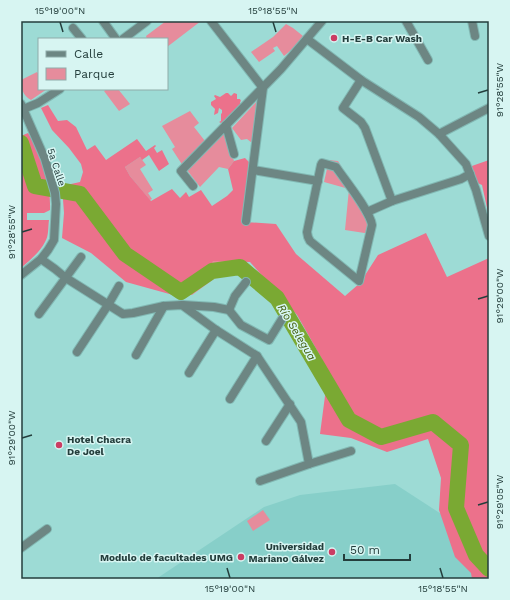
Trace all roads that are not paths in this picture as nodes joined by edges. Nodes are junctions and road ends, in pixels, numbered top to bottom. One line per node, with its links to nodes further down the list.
1 (103, 21): 10 (street)
2 (147, 21): 11 (street)
3 (211, 21): 15 (street)
4 (322, 21): 12 (street)
5 (406, 21): 13 (street)
6 (472, 21): 8 (street)
7 (73, 28): 9 (street)
8 (476, 36)
9 (81, 38)
10 (115, 38)
11 (124, 38)
12 (307, 39): 14 (street); 15 (street)
13 (428, 60)
14 (361, 80): 20 (street); 26 (street)
15 (263, 88): 19 (street); 22 (street)
16 (58, 90): 17 (street)
17 (22, 108): 31 (street, 5a Calle)
18 (489, 108): 20 (street)
19 (226, 125): 21 (street); 25 (street)
20 (439, 134): 23 (street)
21 (234, 154)
22 (253, 170): 24 (street); 28 (street)
23 (470, 174): 26 (street); 29 (street)
24 (318, 181): 27 (street); 27 (street)
25 (193, 186)
26 (392, 201): 27 (street)
27 (367, 212)
28 (246, 222)
29 (489, 236)
30 (82, 257): 33 (street)
31 (41, 259): 32 (street); 33 (street)
32 (21, 275)
33 (66, 278): 36 (street); 40 (street)
34 (246, 282): 39 (street)
35 (119, 286): 36 (street)
36 (108, 305): 38 (street); 43 (street)
37 (182, 305): 38 (street); 39 (street); 42 (street)
38 (164, 306): 44 (street)
39 (229, 310): 41 (street)
40 (39, 314)
41 (282, 319)
42 (216, 330): 45 (street); 46 (street)
43 (77, 352)
44 (136, 355)
45 (258, 356): 47 (street); 48 (street)
46 (190, 373)
47 (230, 400)
48 (290, 404): 49 (street); 51 (street)
49 (266, 441)
50 (351, 451): 51 (street)
51 (309, 464): 52 (street)
52 (260, 481)
53 (47, 528): 54 (street)
54 (21, 548)

